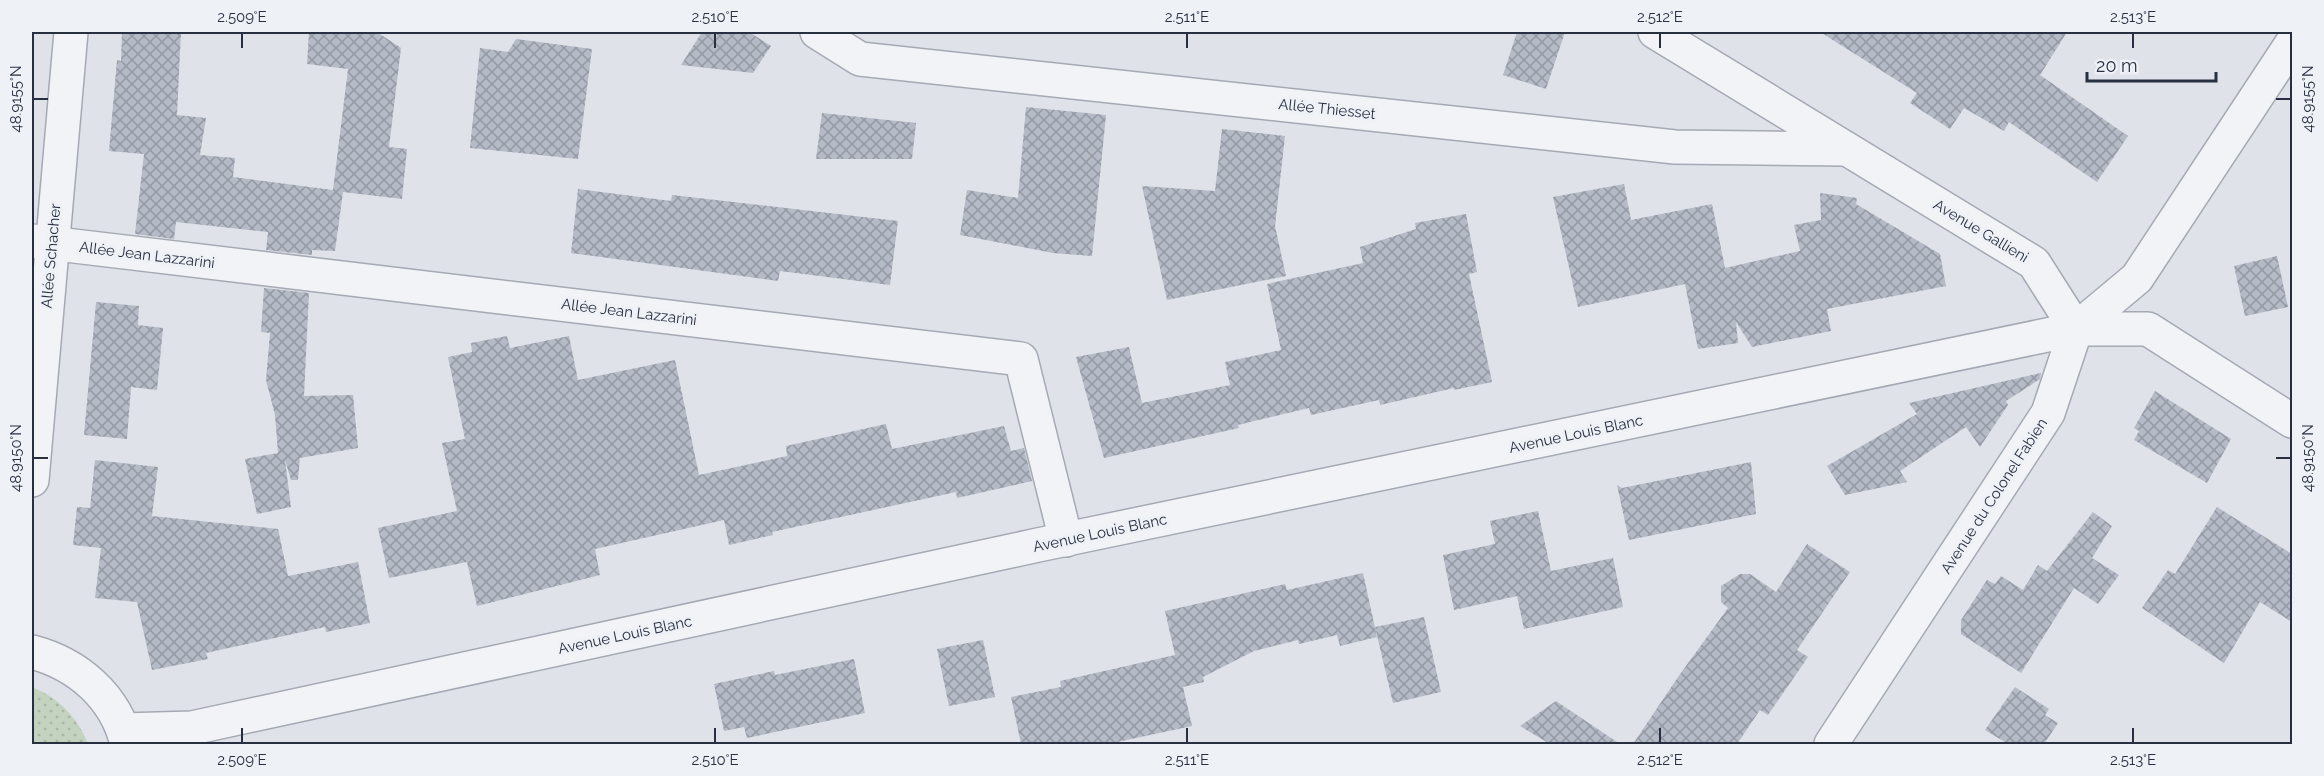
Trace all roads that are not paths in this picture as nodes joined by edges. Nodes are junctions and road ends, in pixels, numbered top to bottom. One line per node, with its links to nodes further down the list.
1 (71, 32): 6 (street, Allée Schacher)
2 (817, 32): 5 (street, Allée Thiesset)
3 (1655, 32): 5 (street, Avenue Gallieni)
4 (2292, 43): 7 (street)
5 (1846, 149): 7 (street, Avenue Gallieni)
6 (42, 243): 9 (street, Allée Schacher); 10 (street, Allée Jean Lazzarini)
7 (2076, 329): 8 (street); 10 (street, Avenue Louis Blanc); 13 (street, Avenue du Colonel Fabien)
8 (2292, 421)
9 (32, 480)
10 (1066, 540): 12 (street, Avenue Louis Blanc)
11 (32, 652): 12 (street)
12 (125, 737)
13 (1831, 744)

